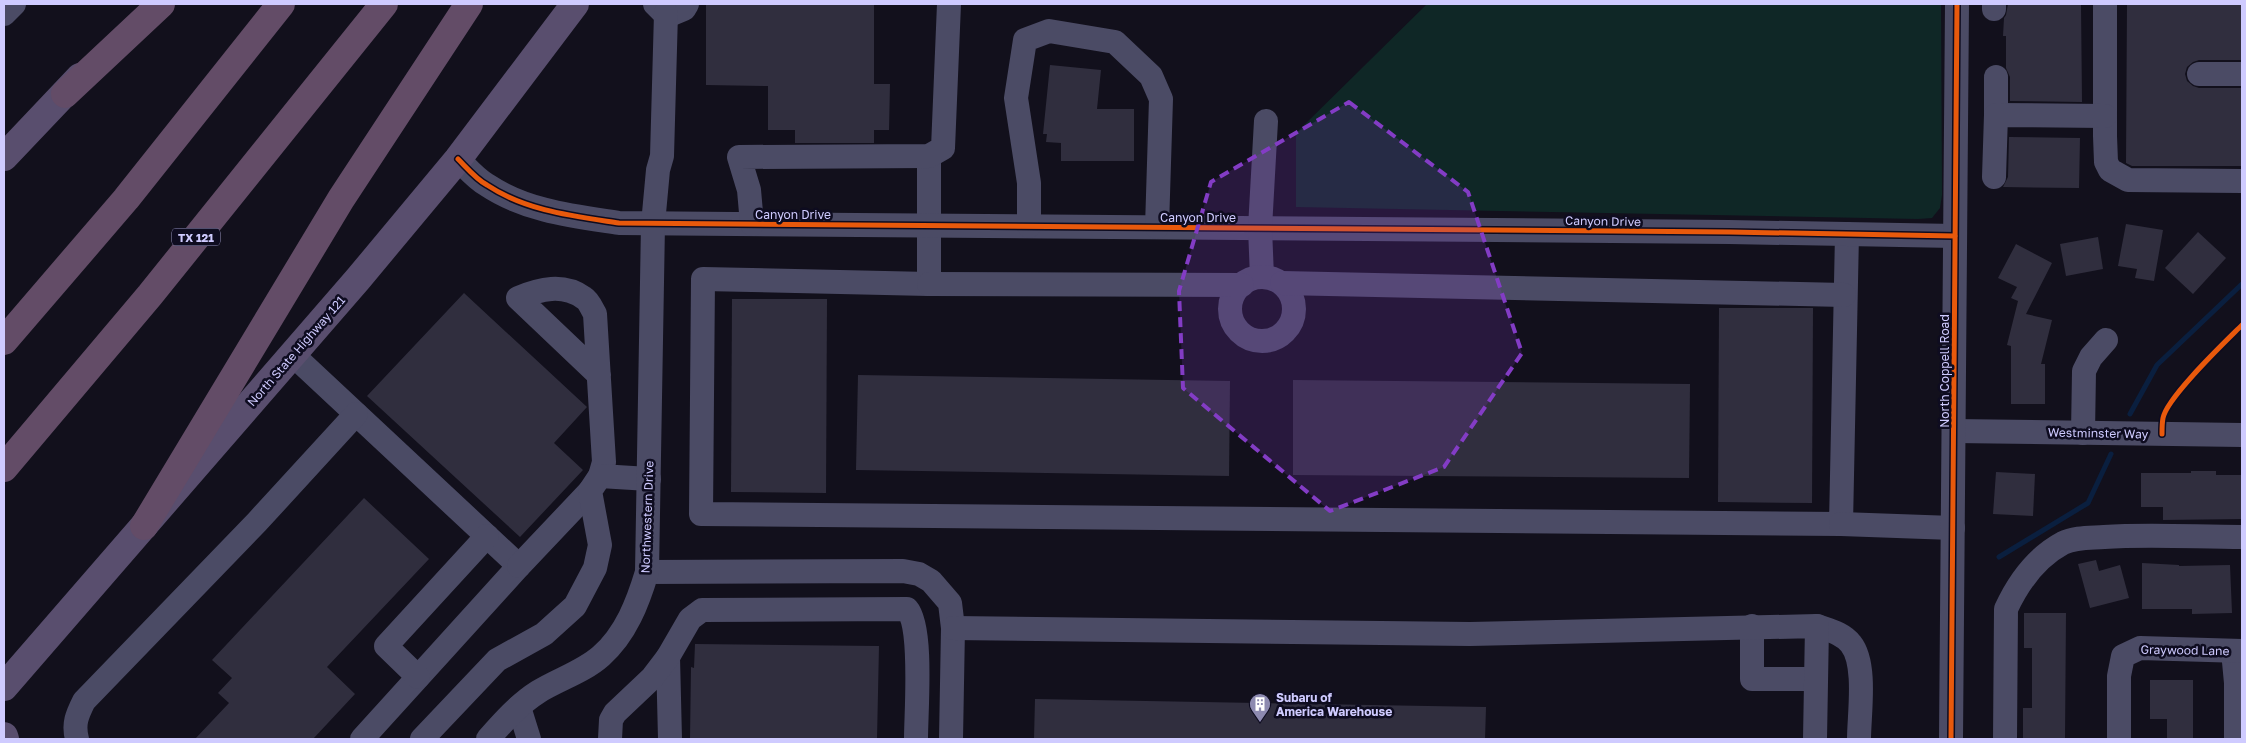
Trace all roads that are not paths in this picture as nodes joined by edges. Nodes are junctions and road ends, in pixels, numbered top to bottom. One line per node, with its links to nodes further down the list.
1 (14, 4): 13 (street)
2 (147, 4): 17 (main road)
3 (161, 4): 17 (highway)
4 (281, 4): 38 (highway)
5 (384, 4): 45 (highway, TX 121)
6 (469, 4): 49 (highway)
7 (575, 4): 23 (main road, North State Highway 121)
8 (687, 4): 12 (street)
9 (949, 4): 21 (street)
10 (1957, 4): 33 (street, North Coppell Road)
11 (2105, 4): 19 (street)
12 (660, 9): 26 (street, Northwestern Drive)
13 (4, 14)
14 (2199, 74): 15 (street)
15 (2242, 74)
16 (1996, 77): 18 (street)
17 (65, 94): 22 (main road)
18 (1996, 115): 19 (street); 24 (street)
19 (2105, 116): 25 (street)
20 (1266, 120): 31 (street)
21 (929, 156): 27 (street); 28 (street)
22 (4, 157)
23 (458, 159): 26 (street, Canyon Drive); 39 (main road, North State Highway 121)
24 (1994, 177)
25 (2242, 180)
26 (653, 224): 27 (street, Canyon Drive); 46 (street, Northwestern Drive)
27 (752, 224): 28 (street, Canyon Drive)
28 (928, 225): 29 (street, Canyon Drive); 35 (street)
29 (1029, 226): 30 (street, Canyon Drive); 30 (street)
30 (1157, 227): 31 (street, Canyon Drive)
31 (1260, 228): 32 (street, Canyon Drive); 34 (street)
32 (1847, 234): 33 (street, Canyon Drive); 36 (street)
33 (1955, 236): 42 (street, North Coppell Road)
34 (1262, 282): 35 (street); 36 (street)
35 (929, 284): 48 (street)
36 (1844, 295): 48 (street)
37 (2106, 340): 43 (street)
38 (4, 341)
39 (293, 355): 41 (street); 49 (main road, North State Highway 121)
40 (599, 375): 47 (street)
41 (356, 414): 51 (street); 66 (street)
42 (1954, 431): 43 (street, Westminster Way); 50 (street, North Coppell Road)
43 (2083, 433): 44 (street, Westminster Way)
44 (2242, 435)
45 (4, 468)
46 (649, 479): 47 (street); 54 (street, Northwestern Drive)
47 (595, 484): 53 (street); 68 (street)
48 (1840, 524): 50 (street)
49 (144, 526): 59 (main road, North State Highway 121)
50 (1953, 528): 77 (street, North Coppell Road)
51 (487, 536): 53 (street); 62 (street)
52 (2242, 537): 78 (street)
53 (518, 566): 62 (street)
54 (647, 572): 57 (street); 65 (street, Northwestern Drive)
55 (1752, 626): 56 (street); 57 (street); 63 (street)
56 (1817, 626): 63 (street); 76 (street)
57 (953, 628): 74 (street)
58 (2238, 651): 79 (street, Graywood Lane); 80 (street)
59 (31, 655): 61 (main road); 64 (main road, North State Highway 121)
60 (668, 657): 71 (street); 72 (street); 73 (street)
61 (4, 665)
62 (418, 677): 67 (street)
63 (1816, 678): 75 (street)
64 (4, 687)
65 (519, 707): 69 (street, Northwestern Drive); 70 (street)
66 (77, 739)
67 (362, 739)
68 (422, 739)
69 (488, 739)
70 (529, 739)
71 (610, 739)
72 (670, 739)
73 (916, 739)
74 (951, 739)
75 (1815, 739)
76 (1859, 739)
77 (1952, 739)
78 (2005, 739)
79 (2118, 739)
80 (2236, 739)

